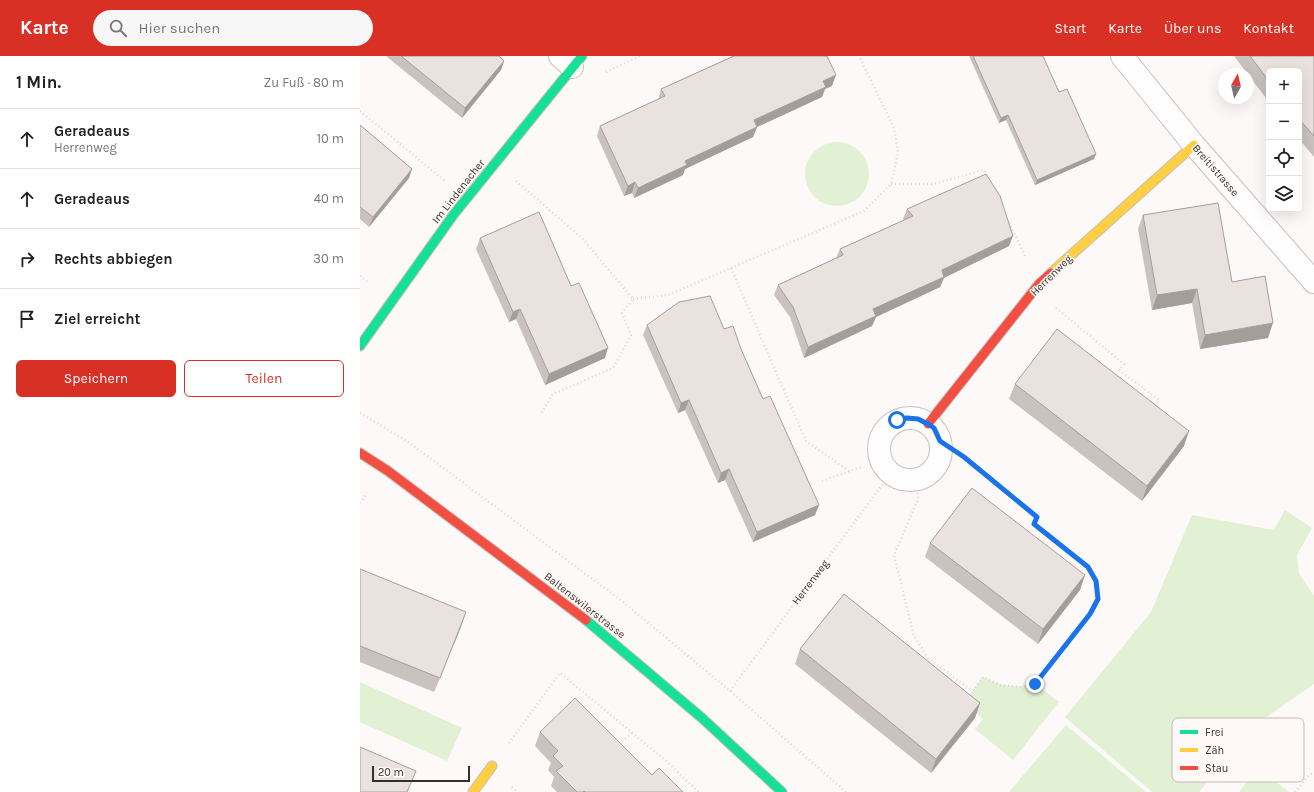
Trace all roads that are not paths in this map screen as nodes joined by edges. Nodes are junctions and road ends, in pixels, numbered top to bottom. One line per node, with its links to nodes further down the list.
1 (1122, 56): 3 (street, Breitistrasse)
2 (571, 60): 5 (street, Im Lindenacher)
3 (1194, 145): 4 (street, Breitistrasse); 6 (street, Herrenweg)
4 (1314, 282)
5 (360, 346)
6 (928, 424): 6 (street)
7 (360, 453): 10 (street, Baltenswilerstrasse)
8 (492, 766): 9 (street)
9 (473, 792)
10 (782, 792)

